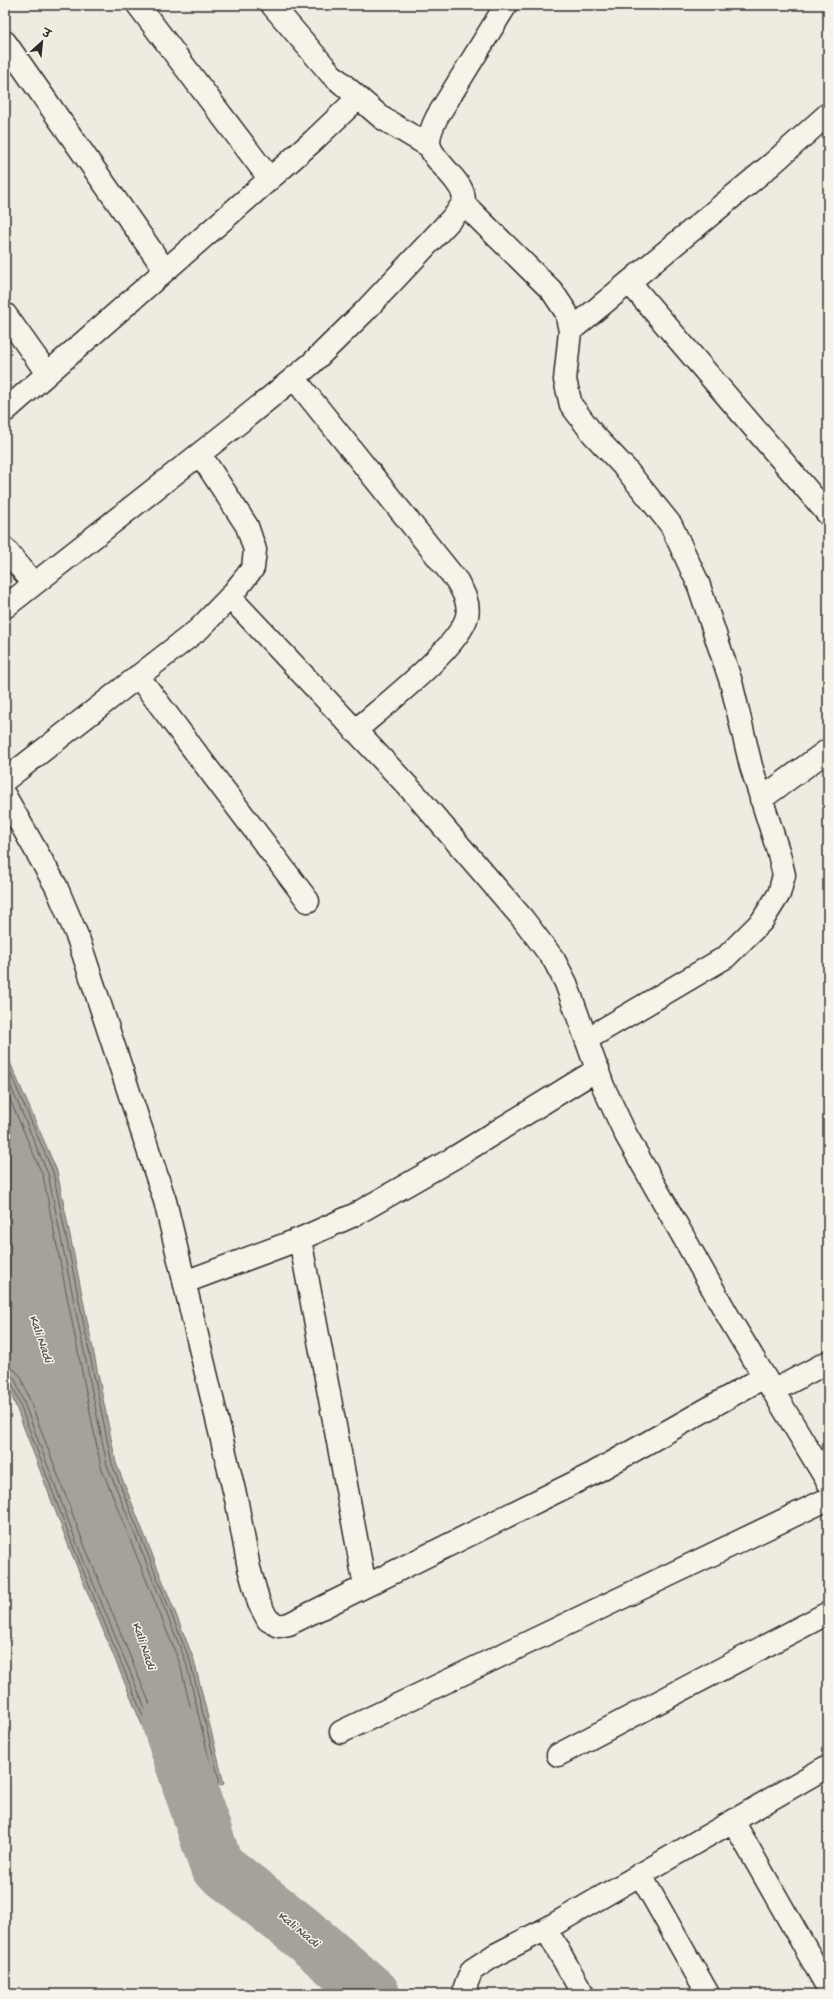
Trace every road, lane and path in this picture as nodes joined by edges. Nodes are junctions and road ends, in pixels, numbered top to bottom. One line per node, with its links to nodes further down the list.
1 (138, 5): 8 (street)
2 (272, 5): 5 (street)
3 (506, 5): 7 (street)
4 (5, 42): 10 (street)
5 (358, 98): 7 (street); 8 (street)
6 (828, 114): 11 (street)
7 (430, 146): 9 (street)
8 (269, 178): 10 (street)
9 (463, 203): 13 (street); 15 (street)
10 (165, 270): 14 (street)
11 (629, 282): 13 (street); 18 (street)
12 (5, 314): 14 (street)
13 (570, 331): 28 (street)
14 (47, 373): 16 (street)
15 (294, 378): 17 (street); 24 (street)
16 (5, 410)
17 (200, 454): 20 (street); 21 (street)
18 (828, 514)
19 (5, 549): 20 (street)
20 (34, 584): 22 (street)
21 (230, 597): 23 (street); 24 (street)
22 (5, 607)
23 (138, 676): 26 (street); 29 (street)
24 (355, 731): 30 (street)
25 (828, 750): 28 (street)
26 (5, 780)
27 (5, 796): 33 (street)
28 (761, 799): 30 (street)
29 (308, 901)
30 (587, 1039): 31 (street)
31 (598, 1069): 32 (street); 35 (street)
32 (300, 1239): 33 (street); 38 (street)
33 (185, 1282): 38 (street)
34 (828, 1362): 35 (street)
35 (769, 1384): 36 (street); 38 (street)
36 (828, 1482)
37 (828, 1499): 40 (street)
38 (365, 1586)
39 (828, 1613): 41 (street)
40 (341, 1732)
41 (558, 1755)
42 (828, 1766): 43 (street)
43 (733, 1821): 44 (street); 46 (street)
44 (640, 1874): 45 (street); 49 (street)
45 (546, 1929): 47 (street); 48 (street)
46 (828, 1988)
47 (467, 1994)
48 (583, 1994)
49 (708, 1994)

